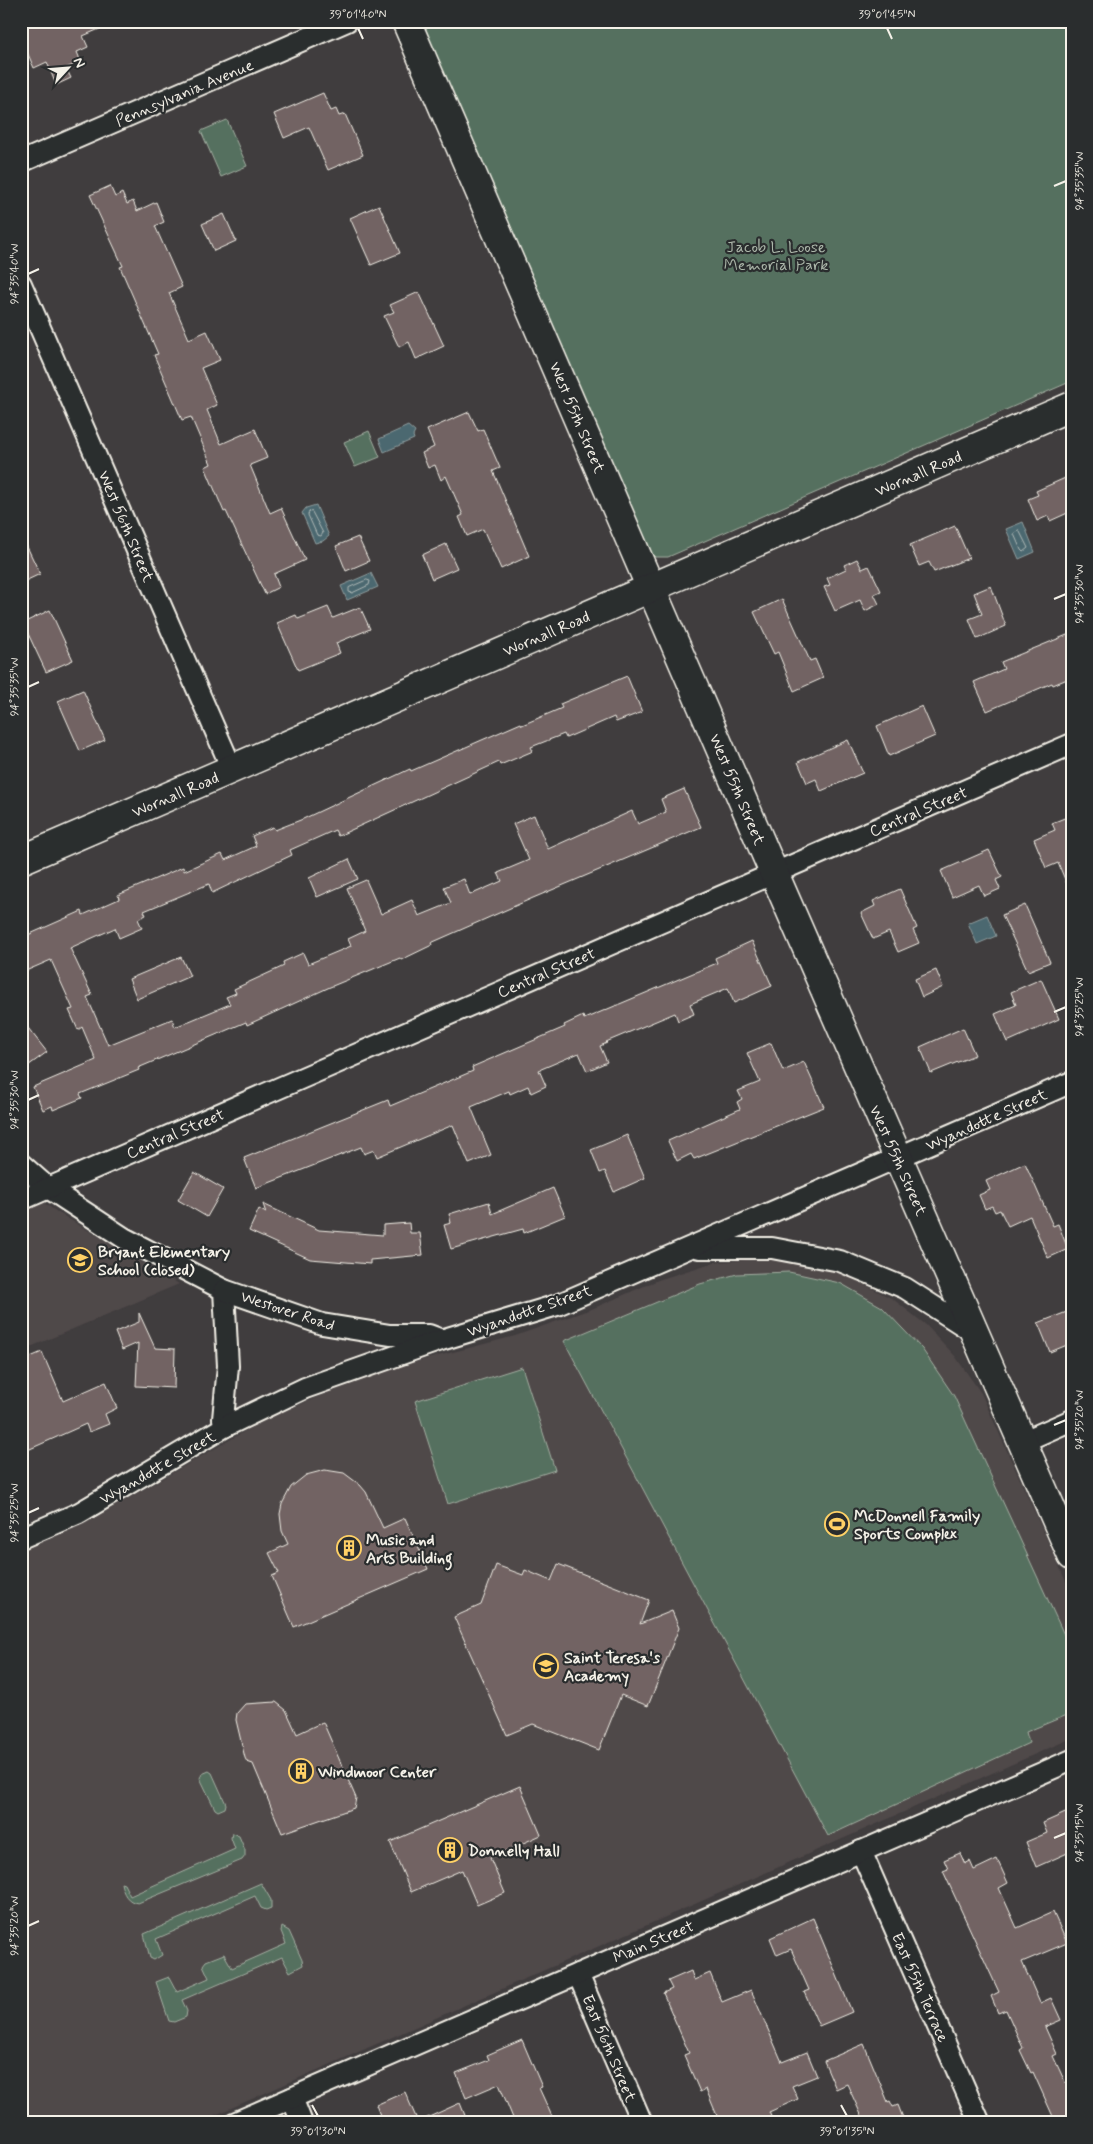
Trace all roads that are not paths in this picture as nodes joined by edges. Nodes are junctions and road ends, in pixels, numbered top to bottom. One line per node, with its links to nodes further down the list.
1 (347, 21): 3 (street, Pennsylvania Avenue)
2 (406, 21): 6 (main road, West 55th Street)
3 (21, 162)
4 (21, 284): 8 (street, West 56th Street)
5 (1072, 406): 6 (main road, Wornall Road)
6 (652, 588): 8 (main road, Wornall Road); 10 (main road, West 55th Street)
7 (1072, 744): 10 (street, Central Street)
8 (232, 769): 9 (main road, Wornall Road)
9 (21, 860)
10 (774, 873): 12 (main road, West 55th Street); 14 (street, Central Street)
11 (1072, 1082): 12 (street, Wyandotte Street)
12 (898, 1158): 16 (street, Wyandotte Street); 18 (main road, West 55th Street)
13 (21, 1164): 14 (street, Westover Road)
14 (48, 1188): 15 (street, Central Street); 17 (street, Westover Road)
15 (21, 1200)
16 (690, 1247): 18 (street); 19 (street, Wyandotte Street)
17 (224, 1290): 19 (street, Westover Road); 21 (street, Westover Road)
18 (975, 1333): 22 (main road, West 55th Street)
19 (441, 1340): 21 (street, Wyandotte Street)
20 (1072, 1420): 22 (street)
21 (226, 1426): 23 (street, Wyandotte Street)
22 (1022, 1442): 24 (main road, West 55th Street)
23 (21, 1538)
24 (1072, 1556)
25 (1072, 1760): 26 (street, Main Street)
26 (862, 1851): 27 (street, Main Street); 32 (street, East 55th Terrace)
27 (578, 1974): 28 (street, Main Street); 31 (street, East 56th Street)
28 (292, 2098): 29 (street, Main Street); 30 (street)
29 (234, 2123)
30 (302, 2123)
31 (642, 2123)
32 (980, 2123)

